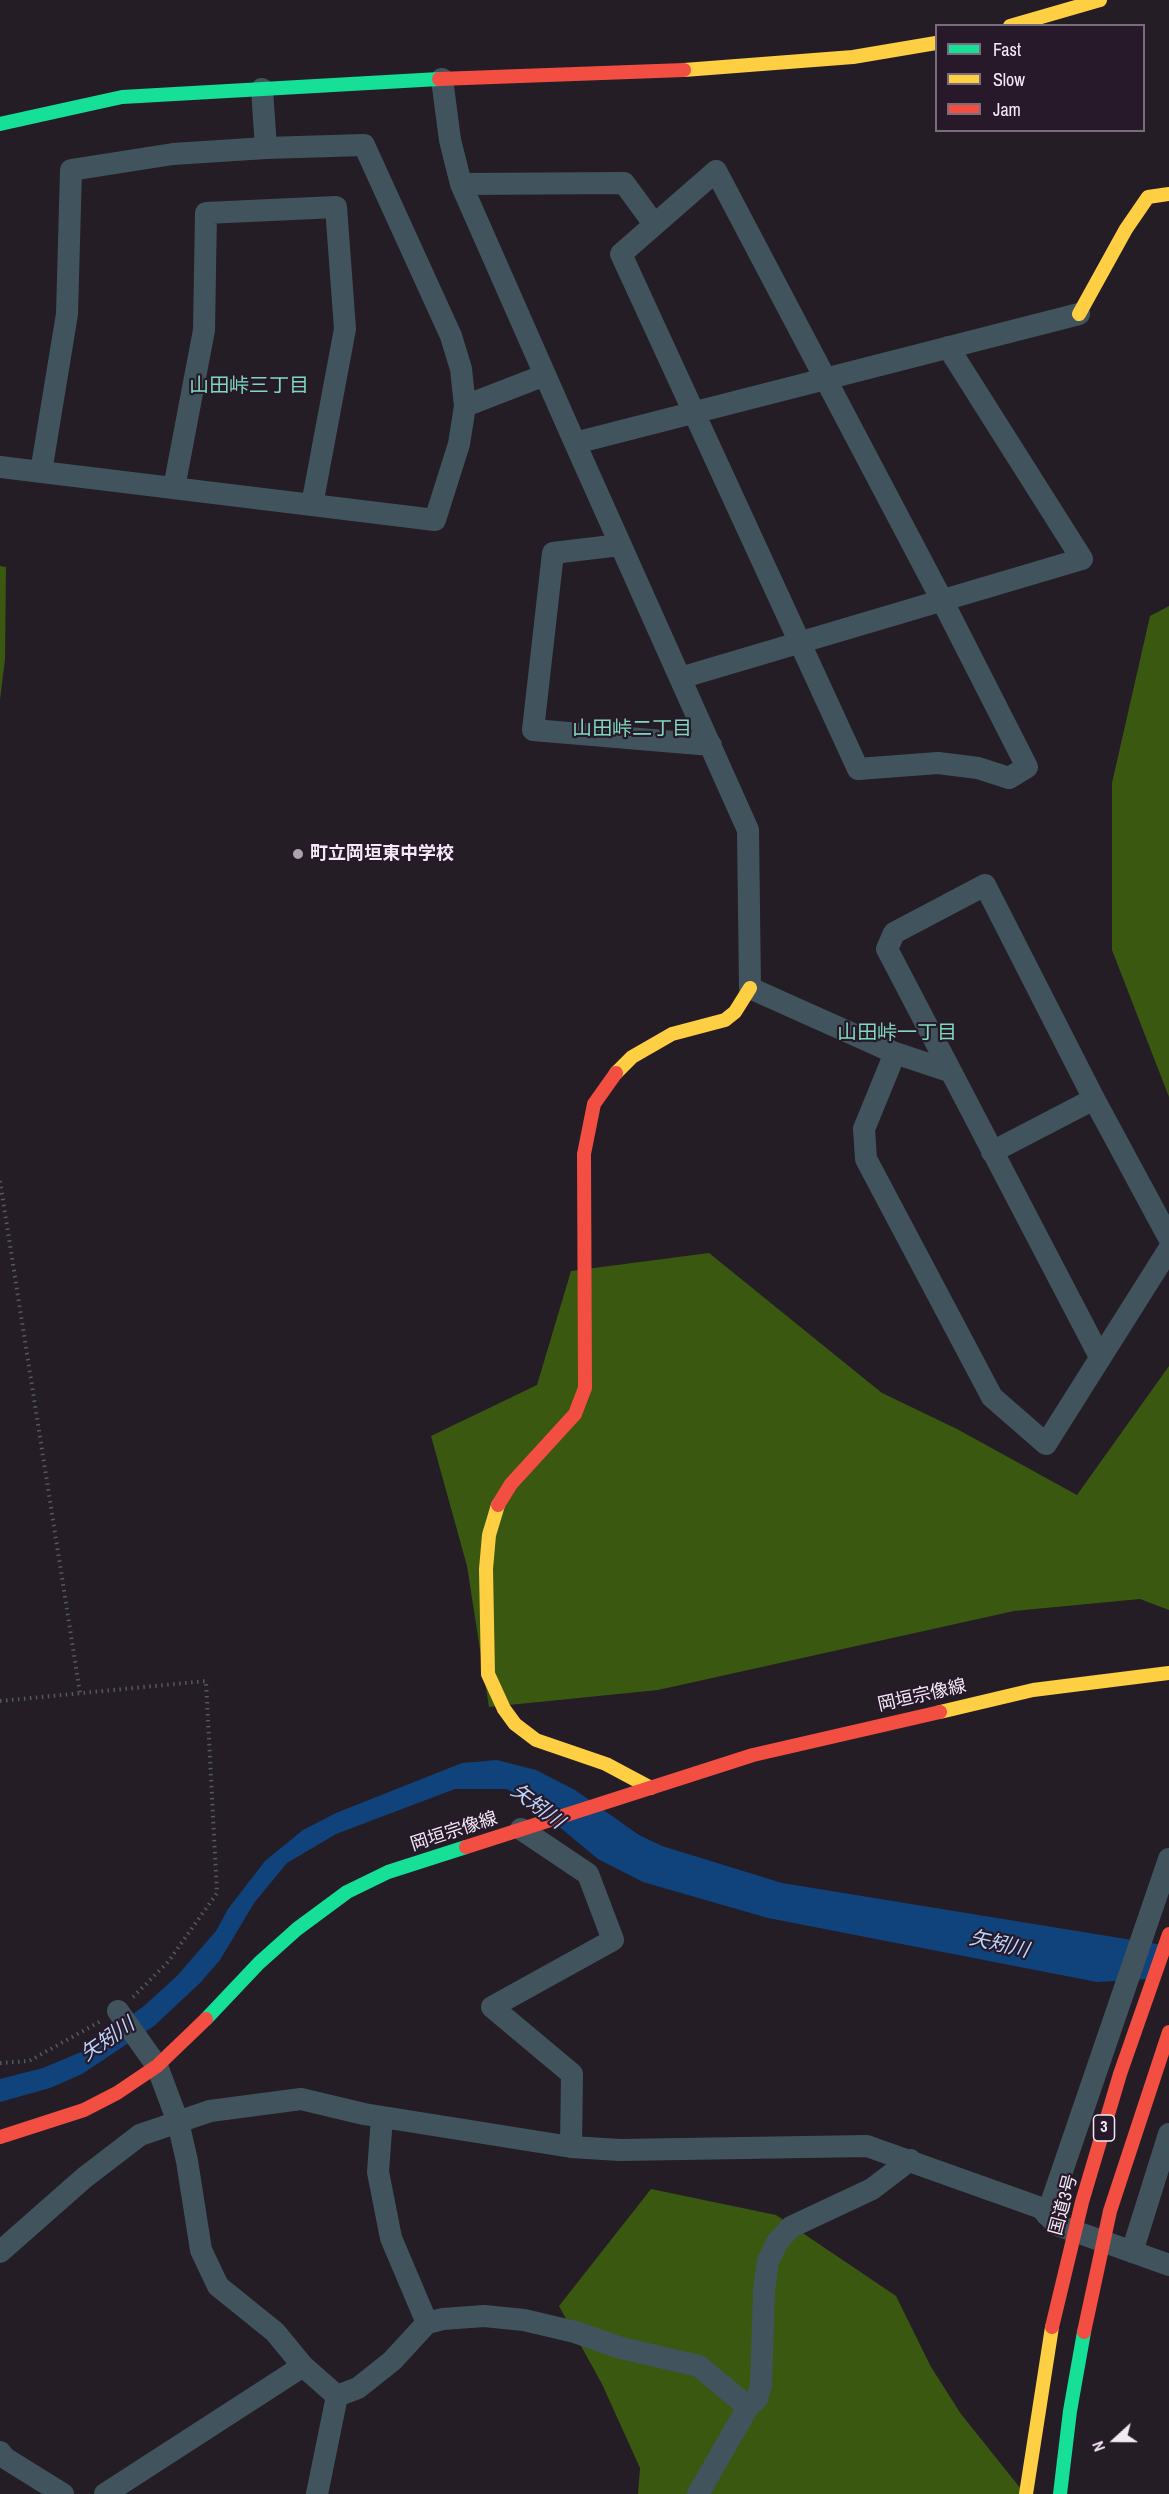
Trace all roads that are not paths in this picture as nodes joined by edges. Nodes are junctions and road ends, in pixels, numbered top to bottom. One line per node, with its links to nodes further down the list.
1 (1100, 0): 2 (main road)
2 (1017, 24)
3 (935, 43): 4 (main road)
4 (442, 80): 5 (main road); 8 (street)
5 (262, 89): 6 (main road); 7 (street)
6 (0, 124)
7 (266, 148): 15 (street); 19 (street)
8 (461, 184): 10 (street); 13 (street)
9 (1169, 194): 11 (main road)
10 (654, 224): 14 (street); 16 (street)
11 (1079, 314): 12 (street)
12 (948, 347): 14 (street); 23 (street)
13 (545, 375): 15 (street); 17 (street)
14 (826, 380): 16 (street); 23 (street)
15 (465, 406): 21 (street)
16 (692, 412): 17 (street); 24 (street)
17 (575, 442): 22 (street)
18 (0, 467): 19 (street)
19 (41, 472): 20 (street)
20 (174, 488): 21 (street); 21 (street)
21 (312, 505)
22 (620, 545): 25 (street); 26 (street)
23 (943, 602): 24 (street); 24 (street)
24 (799, 643): 25 (street)
25 (680, 678): 26 (street)
26 (711, 745): 27 (street)
27 (750, 988): 28 (street); 36 (main road)
28 (895, 1053): 29 (street); 34 (street)
29 (949, 1071): 30 (street); 31 (street)
30 (1094, 1099): 31 (street); 32 (street)
31 (992, 1152): 34 (street)
32 (1169, 1238)
33 (1169, 1249): 34 (street)
34 (1100, 1357)
35 (1169, 1673): 36 (main road, 岡垣宗像線)
36 (651, 1788): 37 (main road, 岡垣宗像線)
37 (528, 1827): 42 (main road, 岡垣宗像線); 47 (street)
38 (1169, 1859): 49 (street)
39 (1169, 1934): 62 (main road, 国道3号 / 3, bridge)
40 (118, 2012): 42 (street)
41 (1169, 2032): 63 (main road, 3, bridge)
42 (157, 2066): 44 (street); 46 (main road, 岡垣宗像線)
43 (382, 2117): 44 (street); 47 (street); 53 (street)
44 (178, 2122): 50 (street); 54 (street)
45 (1169, 2134): 51 (street)
46 (0, 2137)
47 (571, 2147): 48 (street)
48 (910, 2160): 49 (street); 56 (street)
49 (1047, 2215): 51 (street)
50 (0, 2252)
51 (1132, 2252): 52 (street)
52 (1169, 2265)
53 (427, 2323): 55 (street); 56 (street)
54 (303, 2366): 55 (street); 59 (street)
55 (337, 2396): 60 (street)
56 (748, 2407): 61 (street)
57 (0, 2452): 58 (street)
58 (63, 2494)
59 (105, 2494)
60 (317, 2494)
61 (698, 2494)
62 (1026, 2494)
63 (1060, 2494)

